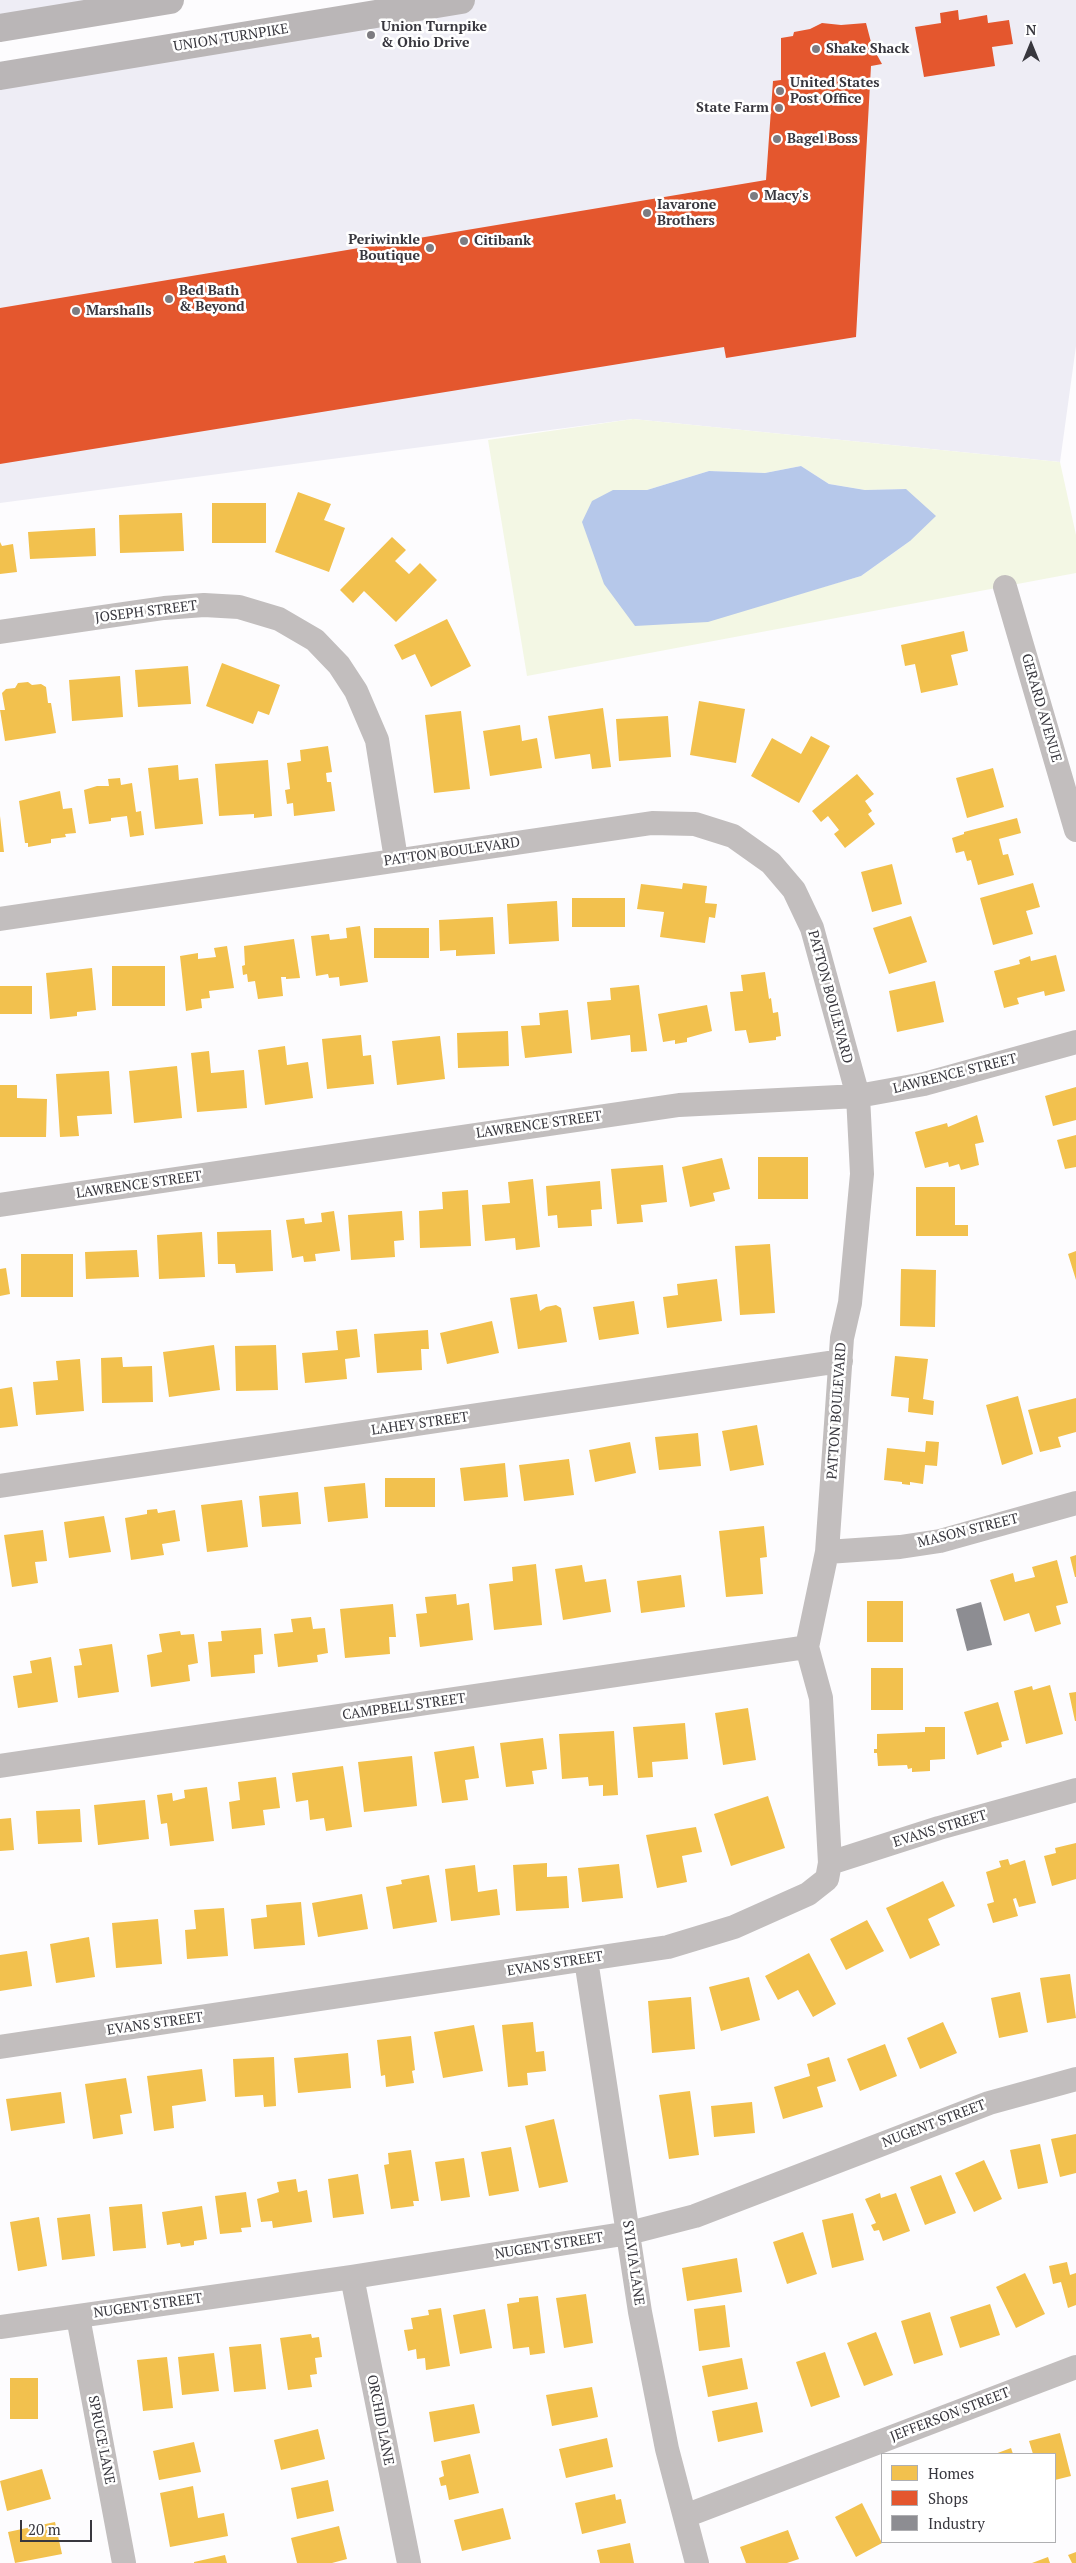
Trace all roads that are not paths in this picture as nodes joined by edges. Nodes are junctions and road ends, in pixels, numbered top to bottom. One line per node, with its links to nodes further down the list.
1 (170, 0): 4 (main road)
2 (461, 0): 3 (main road, UNION TURNPIKE)
3 (426, 3): 5 (main road, UNION TURNPIKE)
4 (0, 28)
5 (0, 76)
6 (1005, 587): 8 (street, GERARD AVENUE)
7 (0, 632): 9 (street, JOSEPH STREET)
8 (1076, 830)
9 (396, 859): 10 (street, PATTON BOULEVARD); 12 (street, PATTON BOULEVARD)
10 (0, 919)
11 (1076, 1042): 12 (street, LAWRENCE STREET)
12 (858, 1096): 13 (street, LAWRENCE STREET); 14 (street, PATTON BOULEVARD)
13 (0, 1205)
14 (841, 1362): 15 (street, LAHEY STREET); 17 (street, PATTON BOULEVARD)
15 (0, 1486)
16 (1076, 1503): 17 (street, MASON STREET)
17 (827, 1552): 18 (street, PATTON BOULEVARD)
18 (807, 1647): 19 (street, CAMPBELL STREET); 21 (street, PATTON BOULEVARD)
19 (0, 1766)
20 (1076, 1790): 21 (street, EVANS STREET)
21 (830, 1863): 22 (street, EVANS STREET)
22 (586, 1960): 23 (street, EVANS STREET); 25 (street, SYLVIA LANE)
23 (0, 2047)
24 (1076, 2079): 25 (street, NUGENT STREET)
25 (629, 2233): 26 (street, NUGENT STREET); 30 (street, SYLVIA LANE)
26 (352, 2277): 27 (street, NUGENT STREET); 32 (street, ORCHID LANE)
27 (78, 2317): 28 (street, NUGENT STREET); 31 (street, SPRUCE LANE)
28 (0, 2327)
29 (1076, 2367): 30 (street, JEFFERSON STREET)
30 (685, 2516): 33 (street, SYLVIA LANE)
31 (124, 2563)
32 (409, 2563)
33 (697, 2563)

